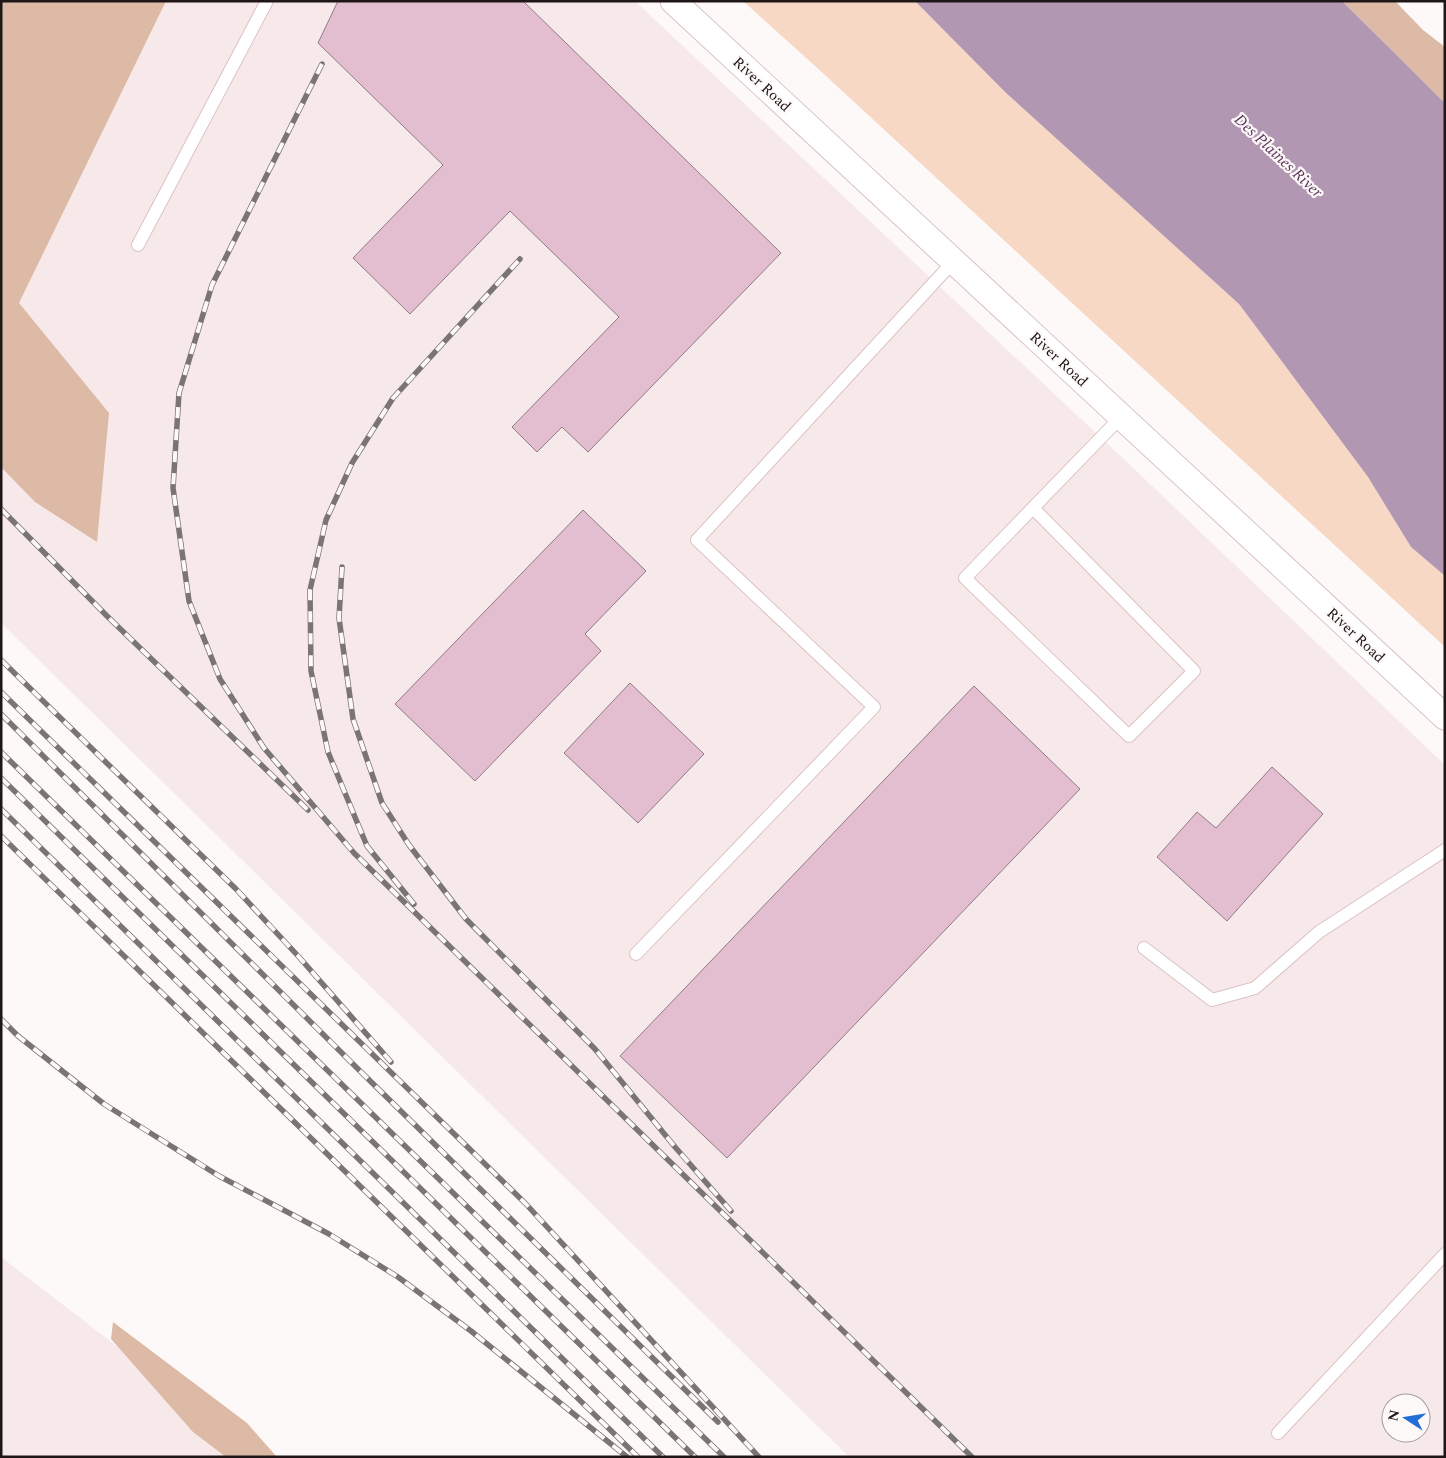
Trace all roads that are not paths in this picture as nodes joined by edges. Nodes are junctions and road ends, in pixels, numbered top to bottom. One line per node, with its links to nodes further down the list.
1 (267, 1): 3 (lane)
2 (673, 1): 4 (street, River Road)
3 (138, 245)
4 (953, 262): 5 (street, River Road); 10 (lane)
5 (1121, 417): 6 (lane); 7 (street, River Road)
6 (1033, 508): 6 (lane)
7 (1445, 717)
8 (1445, 850): 9 (lane)
9 (1144, 948)
10 (636, 954)
11 (1445, 1254): 12 (lane)
12 (1278, 1433)

